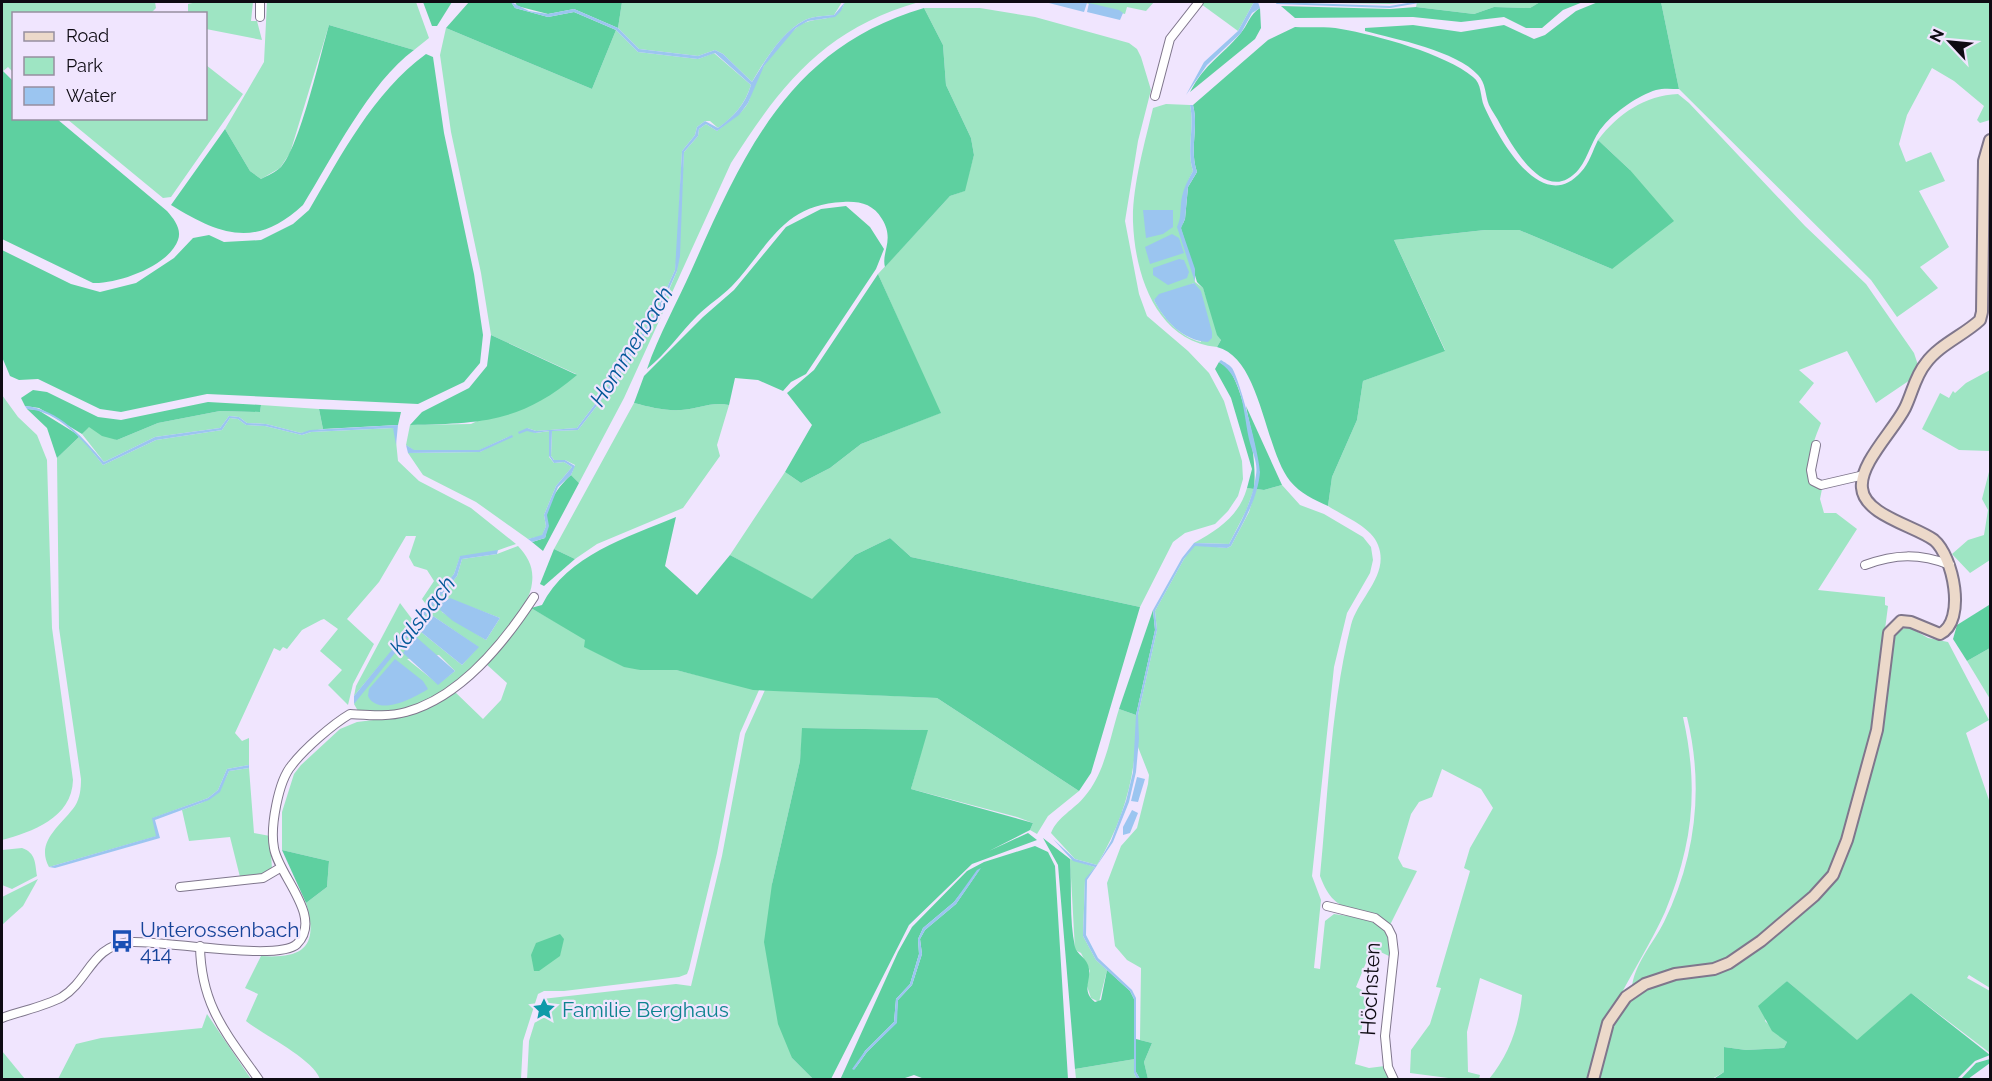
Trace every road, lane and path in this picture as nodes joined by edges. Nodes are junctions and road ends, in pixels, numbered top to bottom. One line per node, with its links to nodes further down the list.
1 (260, 2): 3 (street)
2 (1199, 2): 4 (street)
3 (260, 17)
4 (1155, 96)
5 (1990, 140): 6 (street)
6 (1986, 311): 8 (street)
7 (1816, 445): 8 (street)
8 (1864, 475): 10 (street)
9 (1865, 565): 10 (street)
10 (1950, 565): 19 (street)
11 (534, 597): 12 (street)
12 (280, 868): 13 (street); 15 (street)
13 (180, 887)
14 (1328, 906): 18 (street, Höchsten)
15 (200, 946): 16 (street); 17 (street)
16 (2, 1018)
17 (259, 1080)
18 (1394, 1080)
19 (1593, 1080)

